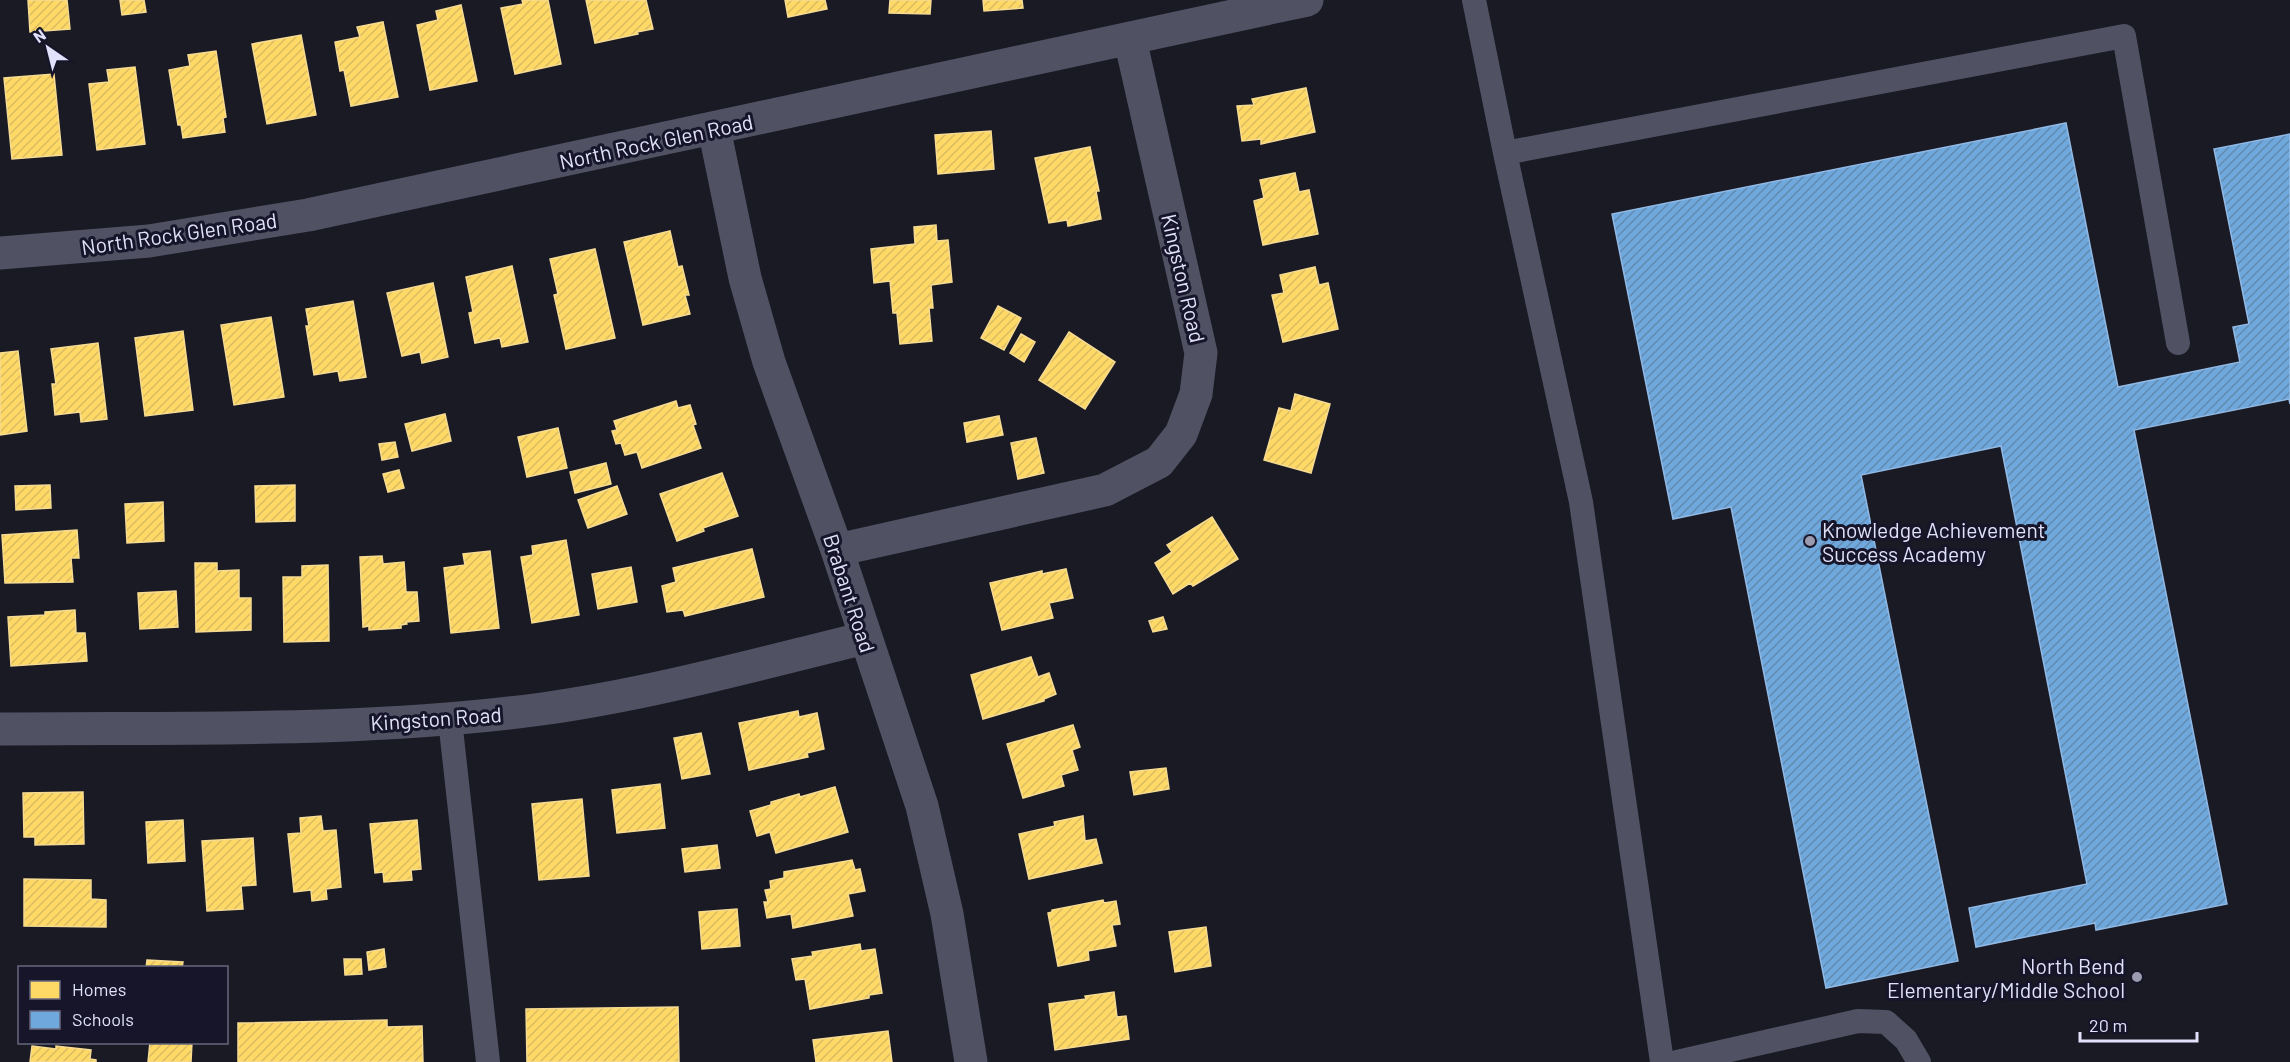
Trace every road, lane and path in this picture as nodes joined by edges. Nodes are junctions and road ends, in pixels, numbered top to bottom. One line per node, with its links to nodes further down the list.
1 (1307, 0): 3 (street, North Rock Glen Road)
2 (1474, 0): 5 (lane)
3 (1130, 39): 4 (street, North Rock Glen Road); 8 (street, Kingston Road)
4 (714, 128): 6 (street, North Rock Glen Road); 8 (street, Brabant Road)
5 (1505, 153): 7 (lane); 14 (lane)
6 (0, 254)
7 (2178, 343)
8 (837, 550): 9 (street, Brabant Road)
9 (865, 638): 10 (street, Kingston Road); 13 (street, Brabant Road)
10 (450, 720): 11 (street, Kingston Road); 12 (lane)
11 (0, 729)
12 (488, 1062)
13 (971, 1062)
14 (1662, 1062)
15 (1677, 1062): 16 (lane)
16 (1919, 1062)

